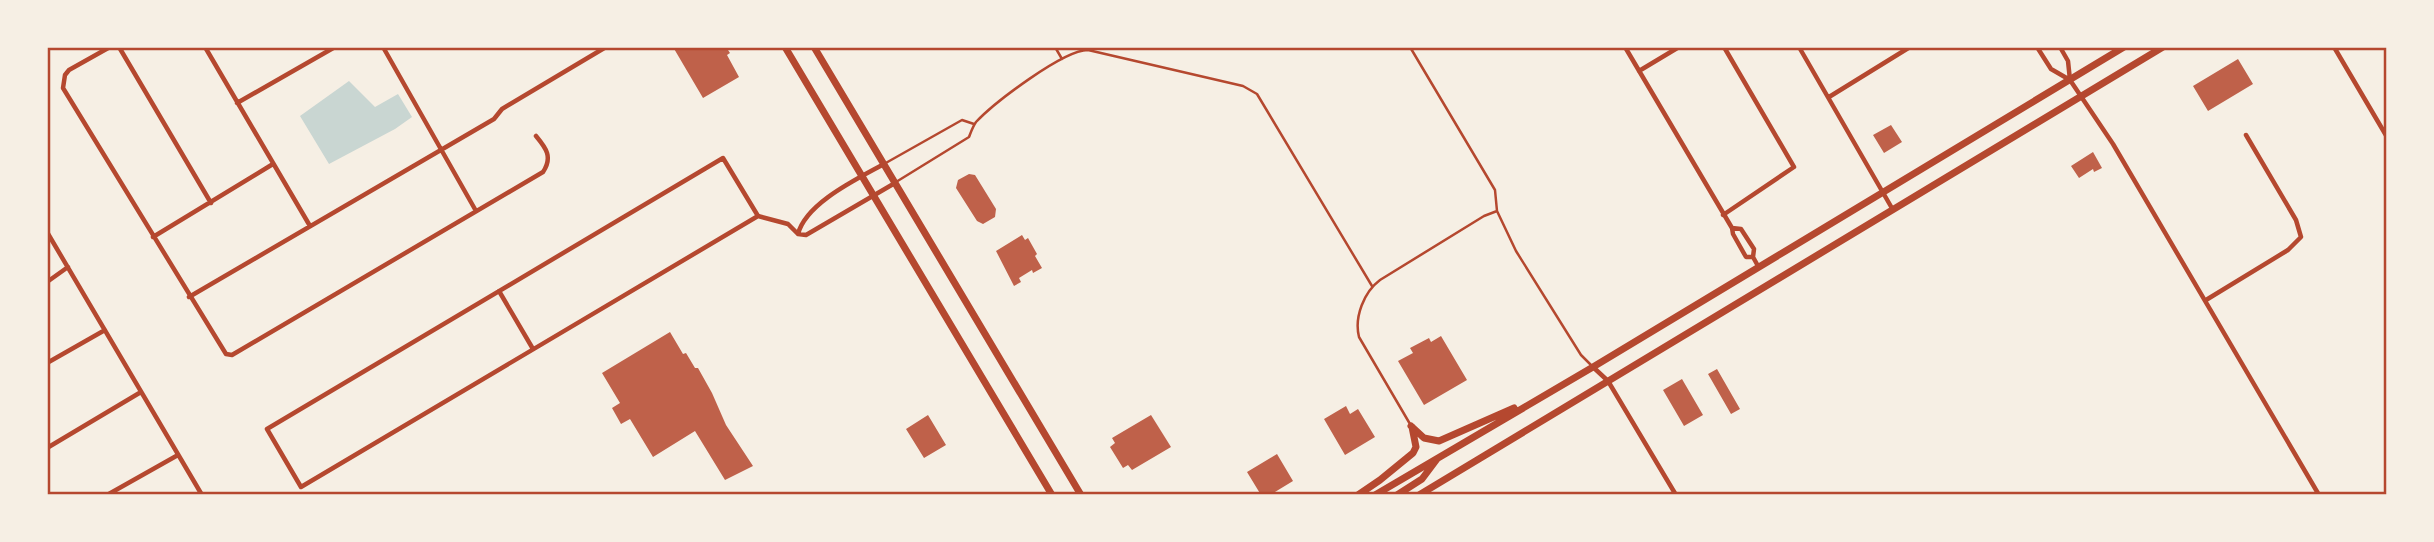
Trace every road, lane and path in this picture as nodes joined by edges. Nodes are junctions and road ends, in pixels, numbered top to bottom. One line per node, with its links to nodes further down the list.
1 (110, 47): 49 (street)
2 (119, 47): 38 (street)
3 (205, 47): 26 (street)
4 (335, 47): 26 (street)
5 (383, 47): 31 (street)
6 (606, 47): 31 (street)
7 (785, 47): 34 (main road)
8 (814, 47): 33 (main road)
9 (1055, 47): 21 (lane)
10 (1410, 47): 40 (lane)
11 (1625, 47): 22 (street)
12 (1679, 47): 22 (street)
13 (1724, 47): 42 (street)
14 (1799, 47): 25 (street)
15 (1910, 47): 25 (street)
16 (2037, 47): 23 (street)
17 (2060, 47): 23 (street)
18 (2124, 47): 23 (main road)
19 (2163, 47): 24 (main road)
20 (2334, 47): 30 (street)
21 (1062, 59): 27 (lane); 55 (lane)
22 (1639, 71): 42 (street)
23 (2070, 80): 24 (street); 36 (main road)
24 (2081, 96): 41 (main road); 58 (street)
25 (1829, 97): 36 (street)
26 (237, 103): 32 (street)
27 (974, 124): 33 (lane); 35 (lane)
28 (2246, 135): 58 (street)
29 (536, 136): 39 (street)
30 (2387, 137)
31 (440, 150): 39 (street); 44 (street)
32 (273, 164): 38 (street); 44 (street)
33 (884, 164): 34 (street); 35 (main road)
34 (863, 175): 37 (main road); 48 (street)
35 (895, 182): 37 (street); 73 (main road)
36 (1883, 192): 41 (street); 52 (main road)
37 (874, 194): 48 (street); 72 (main road)
38 (211, 202): 49 (street)
39 (476, 211): 57 (street)
40 (1497, 211): 55 (lane); 62 (lane)
41 (1893, 211): 63 (main road)
42 (1723, 215): 45 (street)
43 (758, 216): 48 (street); 56 (street); 60 (street)
44 (310, 226): 57 (street)
45 (1732, 228): 47 (street); 50 (street)
46 (47, 232): 53 (street)
47 (1744, 233): 50 (street); 51 (street)
48 (798, 234)
49 (153, 237): 57 (street)
50 (1735, 239): 51 (street)
51 (1753, 257): 52 (street)
52 (1758, 266): 62 (main road)
53 (68, 267): 54 (street); 59 (street)
54 (47, 282)
55 (1372, 286): 66 (lane)
56 (499, 292): 60 (street); 60 (street)
57 (190, 297)
58 (2206, 300): 79 (street)
59 (105, 330): 61 (street); 64 (street)
60 (533, 349)
61 (47, 363)
62 (1593, 367): 63 (street); 65 (main road)
63 (1608, 381): 77 (main road); 78 (street)
64 (141, 392): 67 (street); 68 (street)
65 (1544, 394): 66 (main road); 69 (main road)
66 (1411, 426): 74 (main road)
67 (47, 448)
68 (178, 455): 70 (street); 71 (street)
69 (1440, 456): 75 (main road); 76 (main road)
70 (107, 495)
71 (202, 495)
72 (1052, 495)
73 (1081, 495)
74 (1358, 495)
75 (1375, 495)
76 (1397, 495)
77 (1419, 495)
78 (1676, 495)
79 (2319, 495)

